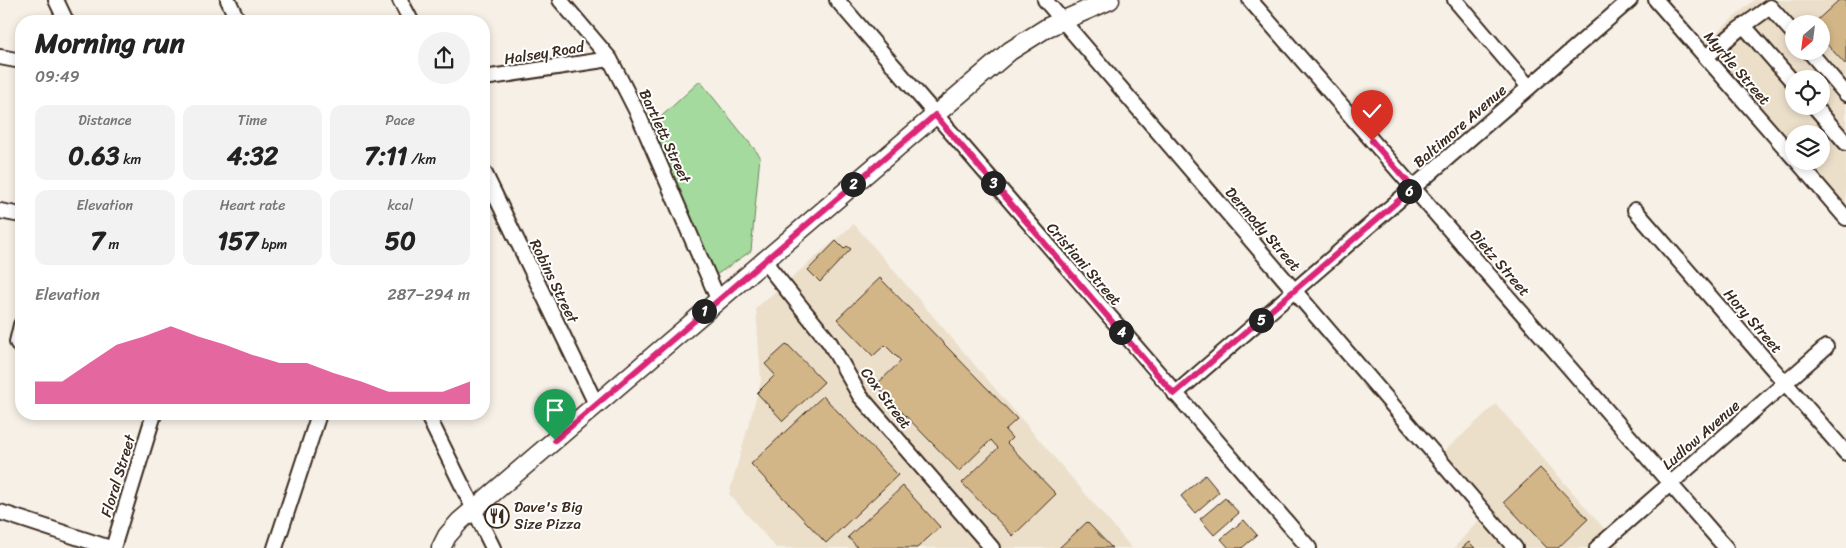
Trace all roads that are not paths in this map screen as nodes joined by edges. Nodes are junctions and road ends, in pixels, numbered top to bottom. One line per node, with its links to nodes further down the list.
1 (56, 0): 13 (street)
2 (228, 0): 14 (street)
3 (400, 0): 15 (street)
4 (560, 0): 21 (street, Bartlett Street)
5 (836, 0): 28 (street, Cristiani Street)
6 (1044, 0): 16 (street, Dermody Street)
7 (1110, 0): 16 (main road)
8 (1250, 0): 34 (street, Dietz Street)
9 (1455, 0): 26 (street)
10 (1630, 0): 26 (street, Baltimore Avenue)
11 (1656, 0): 20 (street, Myrtle Street)
12 (1774, 4): 17 (street); 18 (street)
13 (63, 15)
14 (235, 15)
15 (408, 15)
16 (1062, 20): 28 (main road); 40 (street, Dermody Street)
17 (1785, 20)
18 (1744, 26): 20 (street); 24 (street)
19 (0, 57): 22 (street)
20 (1706, 57): 31 (street, Myrtle Street)
21 (610, 59): 25 (street, Halsey Road); 41 (street, Bartlett Street)
22 (15, 60)
23 (1817, 60): 27 (street)
24 (1785, 73)
25 (490, 77)
26 (1530, 87): 34 (street, Baltimore Avenue)
27 (1846, 94)
28 (935, 115): 39 (main road); 44 (street, Cristiani Street)
29 (1822, 115): 30 (street)
30 (1846, 144)
31 (1785, 148)
32 (1805, 170): 38 (street)
33 (490, 184): 45 (street, Robins Street)
34 (1413, 188): 40 (street, Baltimore Avenue); 50 (street, Dietz Street)
35 (1635, 210): 43 (street, Hory Street)
36 (0, 211): 37 (street)
37 (15, 214)
38 (1846, 218)
39 (763, 260): 41 (main road); 57 (street, Cox Street)
40 (1294, 291): 44 (street, Baltimore Avenue); 59 (street, Dermody Street)
41 (718, 299): 45 (main road)
42 (1826, 347): 43 (street, Ludlow Avenue)
43 (1785, 383): 49 (street, Hory Street); 50 (street, Ludlow Avenue)
44 (1174, 394): 58 (street, Cristiani Street)
45 (596, 404): 51 (main road)
46 (152, 420): 53 (street, Floral Street)
47 (317, 420): 54 (street)
48 (430, 420): 51 (street)
49 (1846, 453)
50 (1670, 484): 60 (street, Ludlow Avenue); 61 (street, Dietz Street)
51 (474, 510): 55 (main road); 56 (street)
52 (0, 512): 53 (street)
53 (112, 548)
54 (275, 548)
55 (441, 548)
56 (492, 548)
57 (992, 548)
58 (1308, 548)
59 (1514, 548)
60 (1597, 548)
61 (1726, 548)

